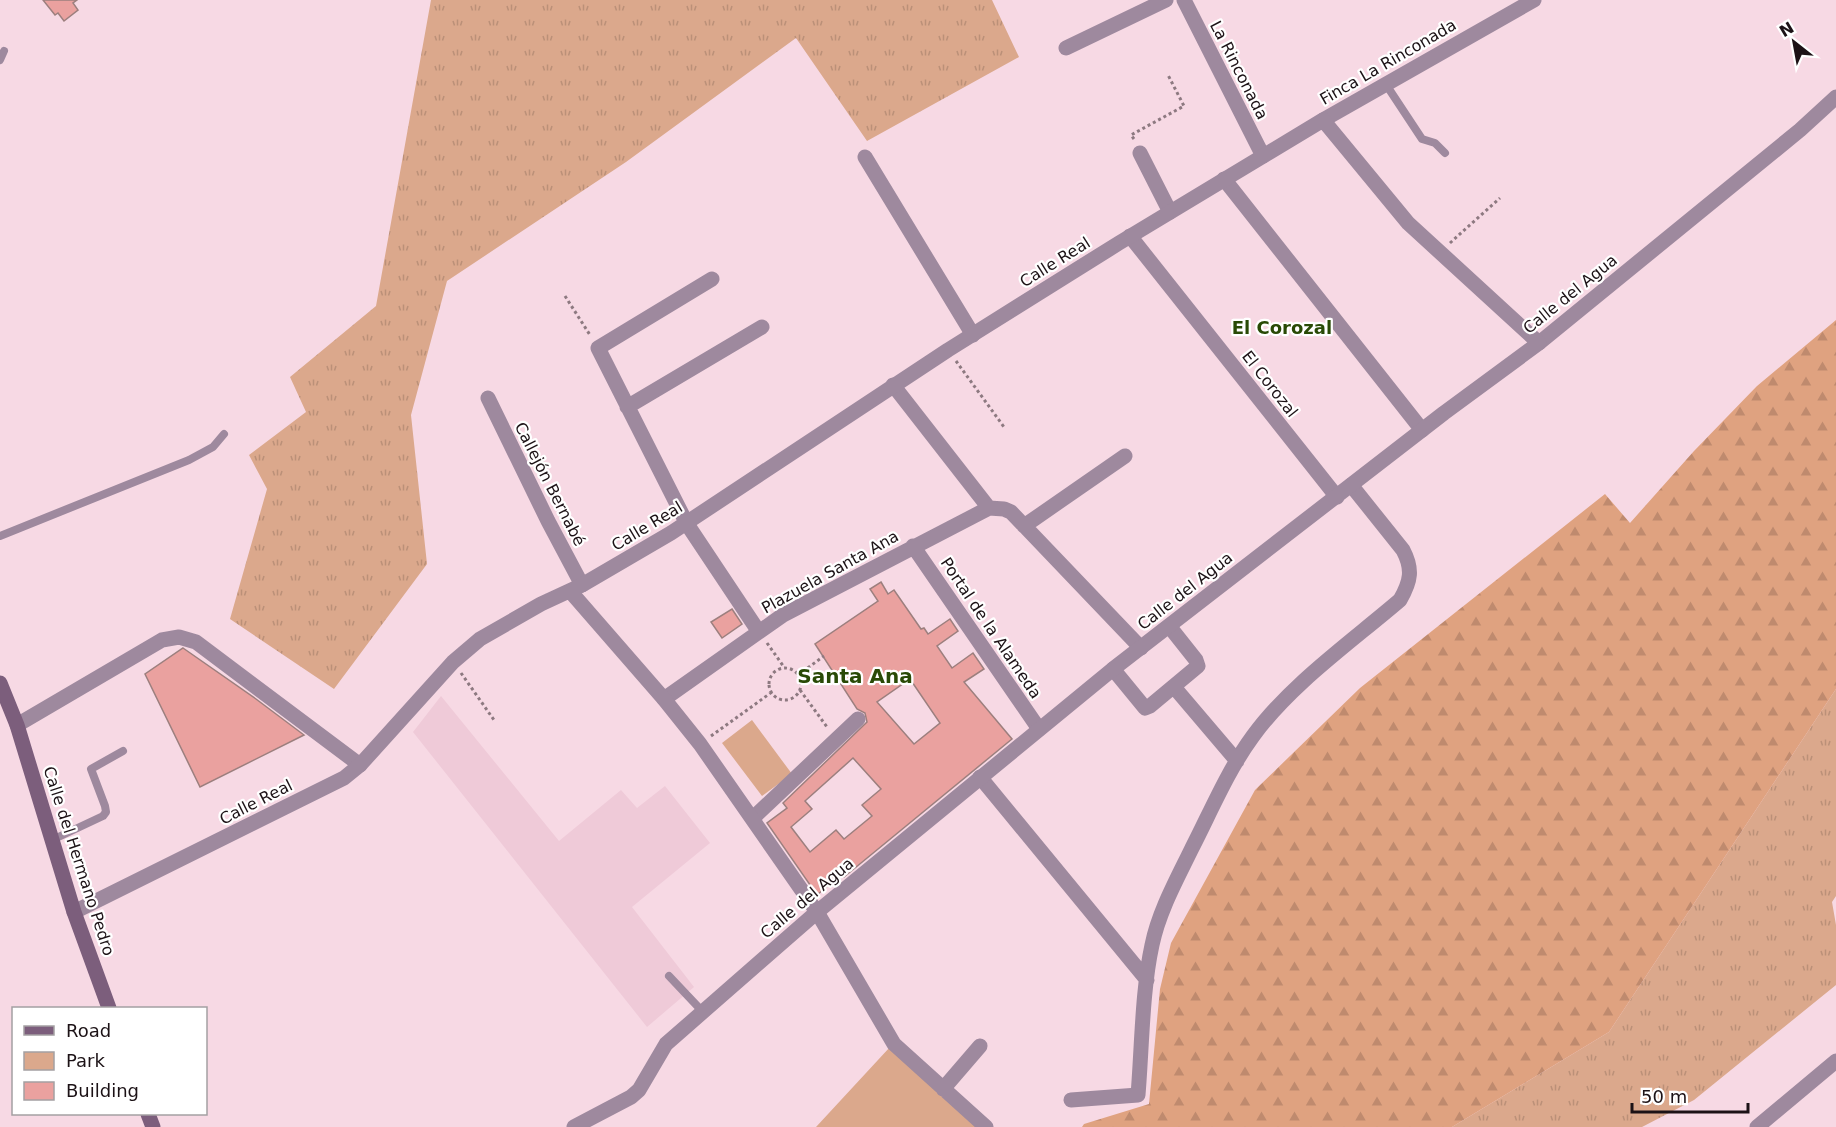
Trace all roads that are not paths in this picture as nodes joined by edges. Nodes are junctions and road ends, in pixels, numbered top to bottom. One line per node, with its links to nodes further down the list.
1 (1166, 0): 4 (street)
2 (1184, 0): 12 (street, La Rinconada)
3 (1534, 0): 7 (street, Finca La Rinconada)
4 (1066, 48)
5 (4, 51): 6 (lane)
6 (0, 60)
7 (1385, 83): 9 (street, Finca La Rinconada); 11 (lane)
8 (1836, 97): 20 (street, Calle del Agua)
9 (1323, 120): 12 (street); 20 (street)
10 (1140, 153): 15 (street)
11 (1445, 153)
12 (1263, 156): 14 (street, Calle Real)
13 (865, 157): 19 (street)
14 (1224, 179): 15 (street, Calle Real); 24 (street)
15 (1170, 212): 16 (street, Calle Real)
16 (1130, 236): 19 (street, Calle Real); 28 (street, El Corozal)
17 (712, 279): 23 (street)
18 (762, 327): 23 (street)
19 (973, 334): 21 (street, Calle Real)
20 (1539, 343): 24 (street, Calle del Agua)
21 (893, 386): 29 (street); 30 (street, Calle Real)
22 (488, 398): 34 (street, Callejón Bernabé)
23 (627, 407): 30 (street)
24 (1422, 430): 27 (street, Calle del Agua)
25 (224, 434): 32 (lane)
26 (1125, 456): 31 (street)
27 (1351, 485): 28 (street, Calle del Agua); 46 (street)
28 (1336, 497): 35 (street, Calle del Agua)
29 (990, 508): 31 (street); 33 (street, Plazuela Santa Ana)
30 (687, 524): 34 (street, Calle Real); 36 (street)
31 (1024, 526): 37 (street)
32 (0, 536)
33 (913, 546): 36 (street, Plazuela Santa Ana); 44 (street, Portal de la Alameda)
34 (576, 588): 41 (street); 47 (street, Calle Real)
35 (1169, 626): 37 (street, Calle del Agua); 40 (street)
36 (759, 632): 41 (street, Plazuela Santa Ana)
37 (1141, 648): 38 (street, Calle del Agua)
38 (1113, 669): 40 (street); 44 (street, Calle del Agua)
39 (0, 682): 43 (main road, Calle del Hermano Pedro)
40 (1174, 687): 46 (street)
41 (664, 699): 49 (street)
42 (858, 719): 49 (street)
43 (17, 725): 47 (street); 50 (main road, Calle del Hermano Pedro)
44 (1039, 729): 48 (street, Calle del Agua)
45 (123, 751): 50 (lane)
46 (1237, 761): 54 (street)
47 (360, 765): 51 (street, Calle Real)
48 (980, 777): 52 (street, Calle del Agua); 54 (street)
49 (753, 818): 52 (street)
50 (52, 840): 51 (main road, Calle del Hermano Pedro)
51 (74, 912): 55 (main road, Calle del Hermano Pedro)
52 (817, 912): 56 (street, Calle del Agua); 59 (street)
53 (669, 976): 56 (lane)
54 (1147, 980): 60 (street)
55 (109, 1007)
56 (703, 1012): 61 (street, Calle del Agua)
57 (980, 1046): 59 (street)
58 (1836, 1061): 63 (street)
59 (943, 1089): 62 (street)
60 (1071, 1100)
61 (580, 1126)
62 (986, 1127)
63 (1757, 1127)

